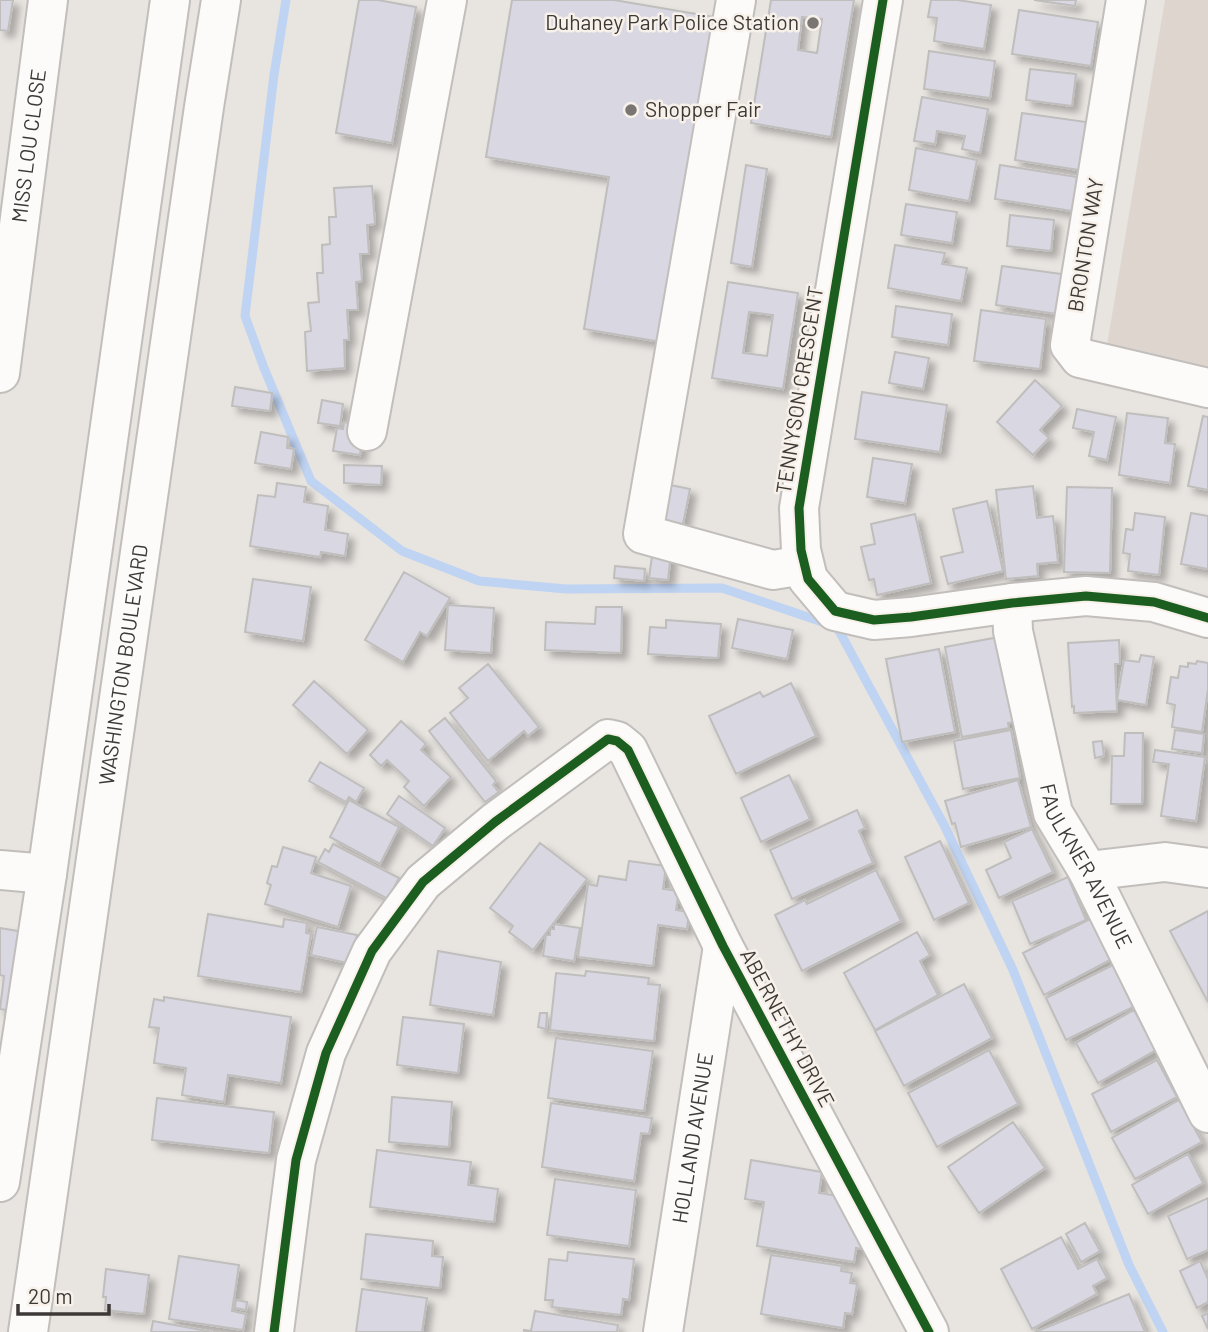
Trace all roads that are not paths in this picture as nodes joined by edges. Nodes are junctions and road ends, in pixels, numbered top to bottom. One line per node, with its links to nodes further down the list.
1 (48, 0): 8 (main road, MISS LOU CLOSE)
2 (170, 0): 18 (main road)
3 (221, 0): 22 (main road, WASHINGTON BOULEVARD)
4 (447, 0): 11 (main road)
5 (883, 0): 12 (main road, TENNYSON CRESCENT)
6 (1126, 0): 10 (main road, BRONTON WAY)
7 (732, 1): 12 (main road)
8 (11, 197): 9 (main road, MISS LOU CLOSE)
9 (0, 373)
10 (1208, 388)
11 (368, 431)
12 (804, 565): 13 (main road, TENNYSON CRESCENT)
13 (1012, 603): 14 (main road, TENNYSON CRESCENT); 17 (main road, FAULKNER AVENUE)
14 (1208, 618)
15 (1208, 868): 17 (main road)
16 (0, 870): 18 (main road)
17 (1088, 871): 20 (main road, FAULKNER AVENUE)
18 (47, 874): 21 (main road)
19 (723, 946): 23 (main road, ABERNETHY DRIVE); 24 (main road, HOLLAND AVENUE); 25 (main road, ABERNETHY DRIVE)
20 (1208, 1113)
21 (0, 1182)
22 (28, 1332)
23 (274, 1332)
24 (663, 1332)
25 (929, 1332)

